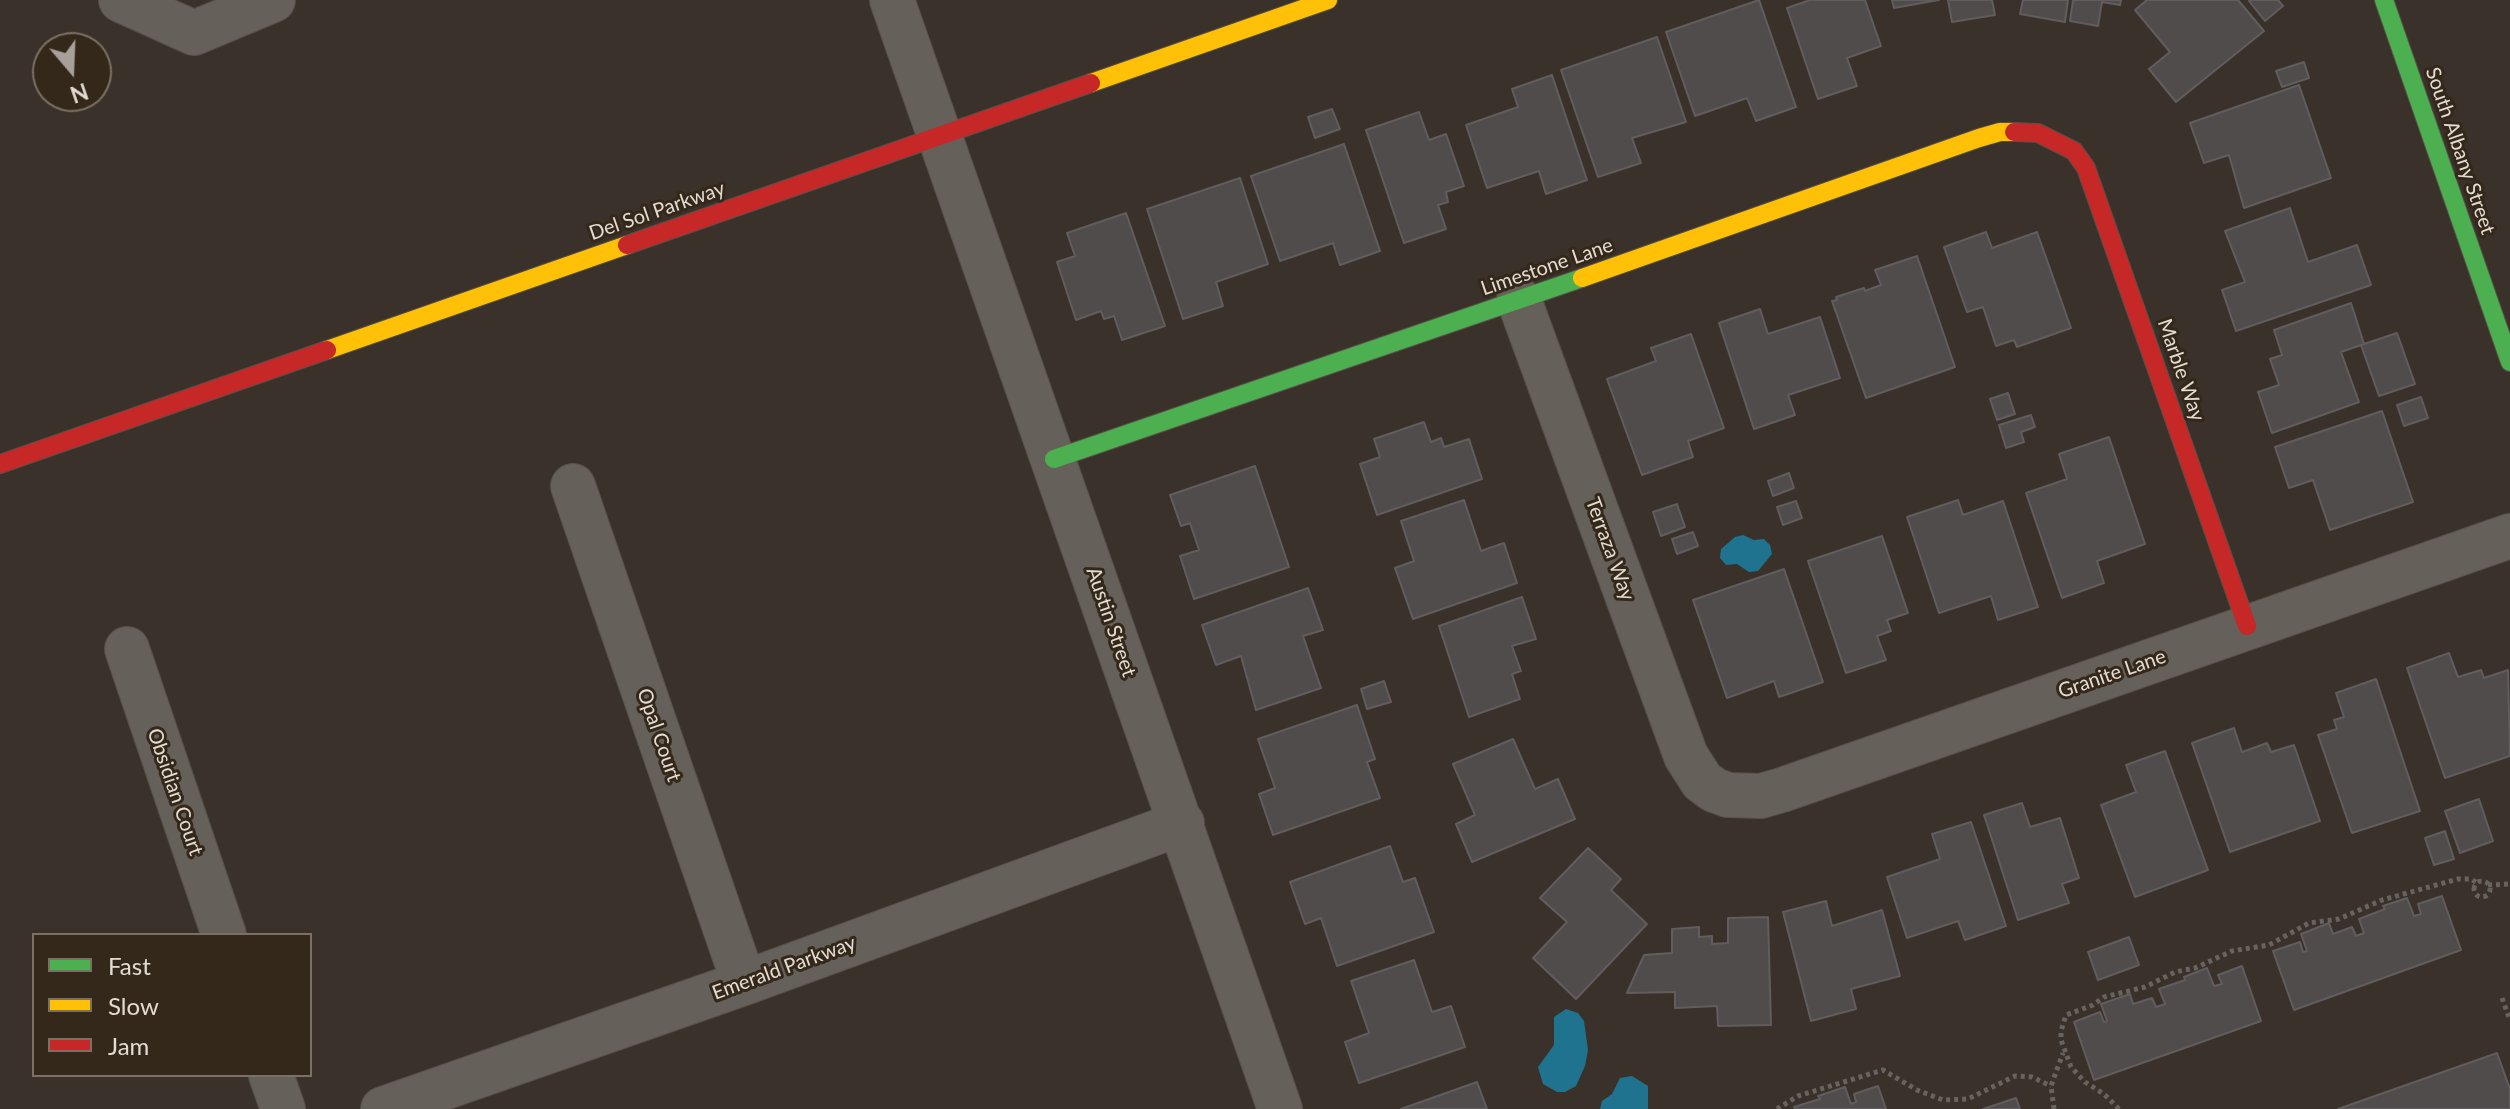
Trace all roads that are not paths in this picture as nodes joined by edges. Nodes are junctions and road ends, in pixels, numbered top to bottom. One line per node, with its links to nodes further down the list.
1 (121, 0): 2 (street)
2 (273, 0)
3 (892, 0): 6 (street, Austin Street)
4 (1328, 0): 6 (street, Del Sol Parkway)
5 (2384, 0): 9 (street, South Albany Street)
6 (939, 135): 10 (street, Austin Street); 11 (street, Del Sol Parkway)
7 (2057, 140): 8 (street, Limestone Lane); 14 (street, Marble Way)
8 (1519, 300): 10 (street, Limestone Lane); 16 (street, Terraza Way)
9 (2510, 362)
10 (1054, 459): 17 (street, Austin Street)
11 (0, 464)
12 (573, 486): 19 (street, Opal Court)
13 (2510, 536): 14 (street, Granite Lane)
14 (2247, 626): 16 (street, Granite Lane)
15 (127, 649): 18 (street, Obsidian Court)
16 (1714, 790)
17 (1182, 823): 19 (street, Emerald Parkway); 23 (street, Austin Street)
18 (223, 933)
19 (744, 983): 22 (street, Emerald Parkway)
20 (272, 1077): 21 (street)
21 (283, 1109)
22 (383, 1109)
23 (1280, 1109)

